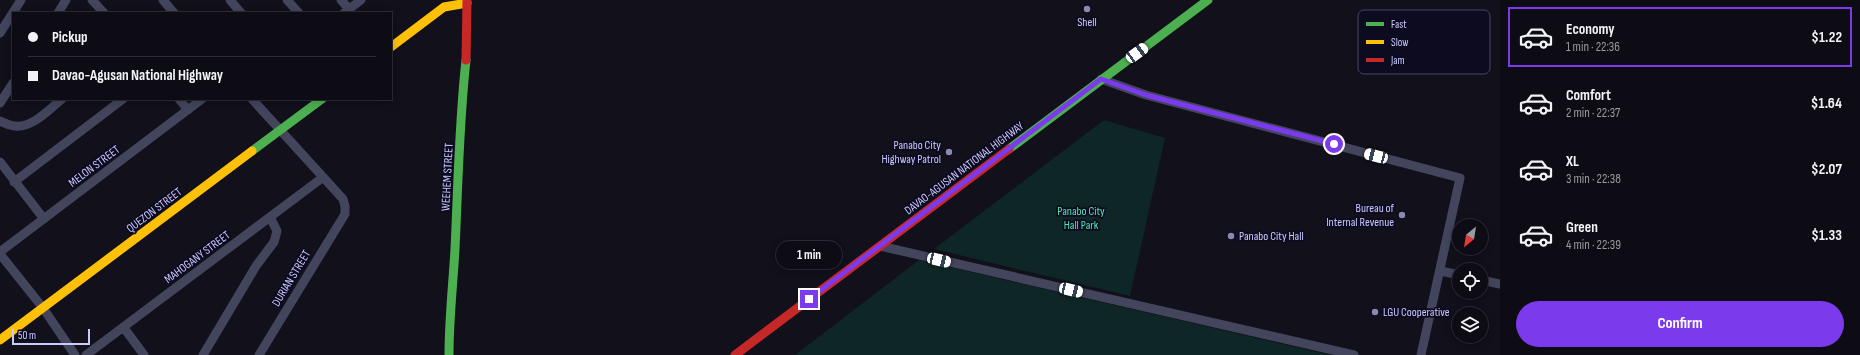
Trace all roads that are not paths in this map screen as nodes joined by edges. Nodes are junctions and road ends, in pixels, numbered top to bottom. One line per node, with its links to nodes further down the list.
1 (21, 0): 13 (street)
2 (66, 0): 14 (street)
3 (92, 0): 15 (street)
4 (163, 0): 16 (street)
5 (230, 0): 17 (street)
6 (287, 0): 18 (street)
7 (341, 0): 12 (street)
8 (361, 0): 12 (street)
9 (1208, 0): 22 (main road, DAVAO-AGUSAN NATIONAL HIGHWAY)
10 (467, 1): 11 (main road); 53 (main road, WEEHEM STREET)
11 (442, 4): 21 (main road)
12 (346, 11)
13 (13, 12)
14 (59, 12)
15 (103, 12)
16 (173, 12)
17 (240, 12)
18 (298, 12)
19 (12, 14): 20 (street)
20 (0, 33)
21 (392, 45)
22 (1101, 79): 39 (main road, DAVAO-AGUSAN NATIONAL HIGHWAY); 41 (street)
23 (12, 85): 30 (street)
24 (61, 100): 32 (street)
25 (122, 100): 36 (street)
26 (180, 100): 31 (street)
27 (201, 100): 31 (street, MELON STREET)
28 (253, 100): 33 (street)
29 (319, 100): 33 (main road, QUEZON STREET)
30 (0, 103)
31 (188, 110): 38 (street, MELON STREET)
32 (0, 121)
33 (280, 130): 35 (street); 45 (main road, QUEZON STREET)
34 (0, 162): 36 (street)
35 (322, 178): 37 (street, MAHOGANY STREET); 52 (street, DURIAN STREET)
36 (14, 182): 38 (street)
37 (270, 217): 46 (street, MAHOGANY STREET); 51 (street)
38 (44, 219): 40 (street, MELON STREET)
39 (880, 246): 54 (main road, DAVAO-AGUSAN NATIONAL HIGHWAY); 55 (street)
40 (0, 253): 45 (street)
41 (1441, 271): 42 (street); 56 (street)
42 (1452, 273)
43 (1488, 281): 44 (street)
44 (1500, 284)
45 (43, 308): 47 (main road, QUEZON STREET); 48 (street)
46 (124, 328): 49 (street, MAHOGANY STREET); 50 (street)
47 (0, 340)
48 (75, 355)
49 (86, 355)
50 (144, 355)
51 (203, 355)
52 (258, 355)
53 (449, 355)
54 (735, 355)
55 (1354, 355)
56 (1421, 355)

